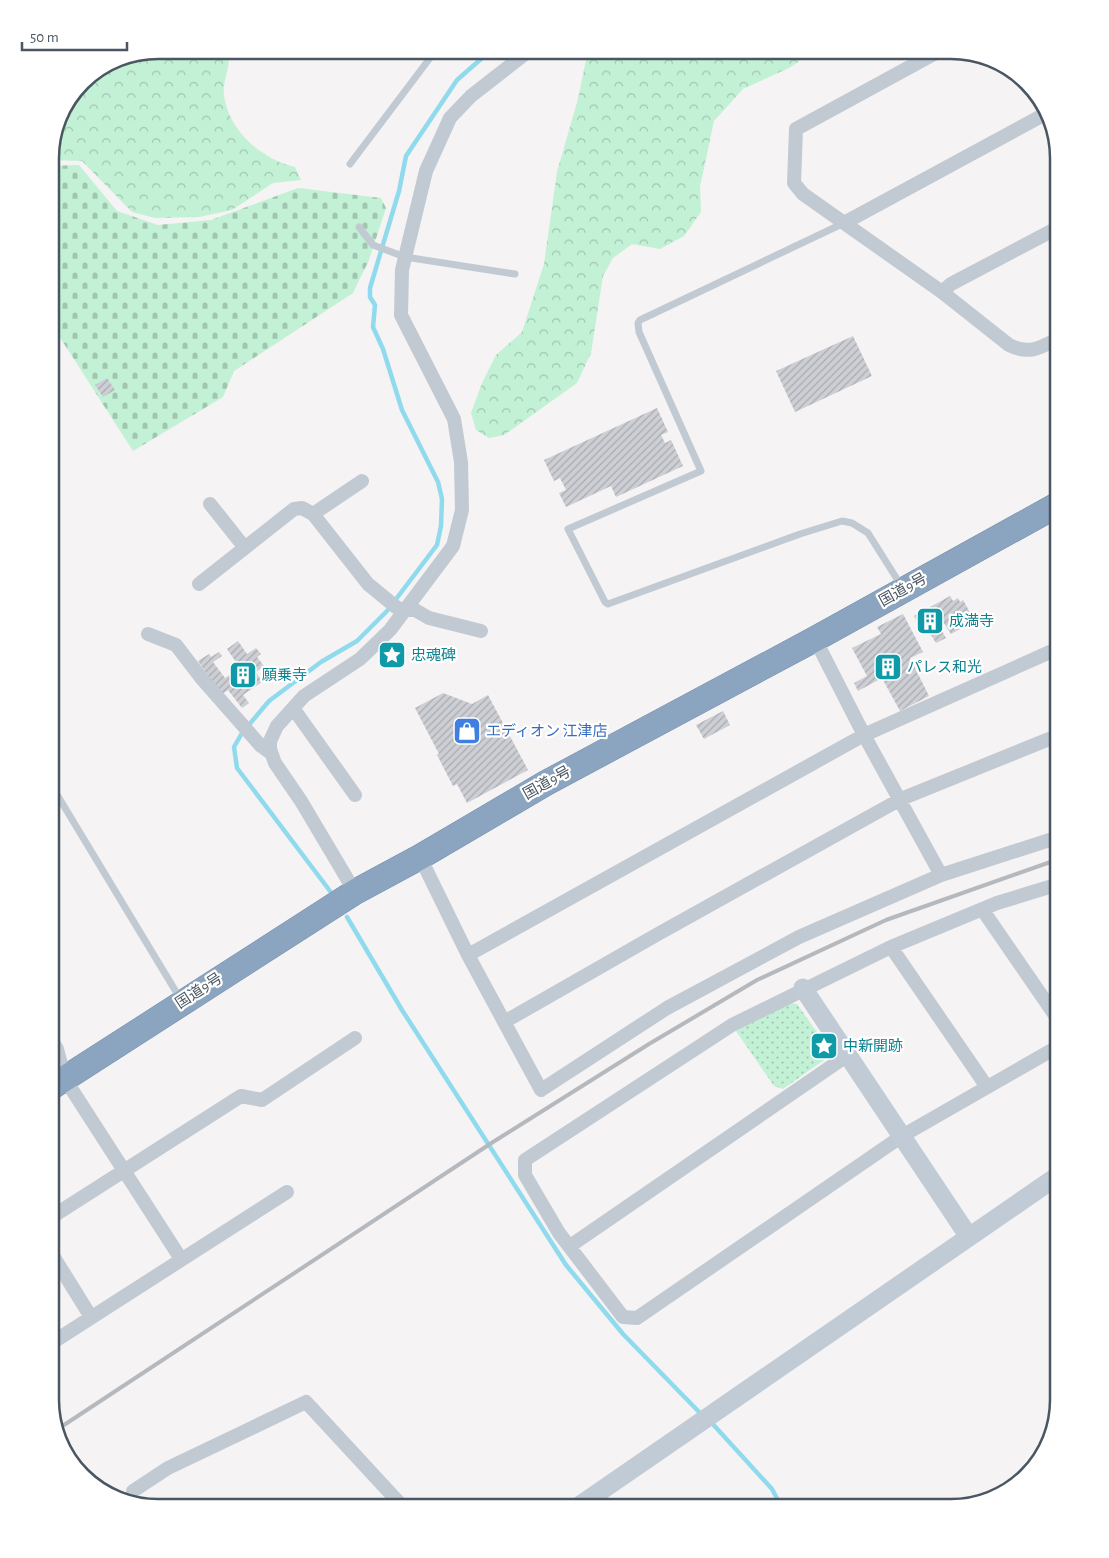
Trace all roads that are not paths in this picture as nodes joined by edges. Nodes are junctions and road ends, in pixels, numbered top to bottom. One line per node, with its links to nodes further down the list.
1 (429, 59): 5 (lane)
2 (515, 59): 9 (street)
3 (924, 59): 6 (street)
4 (1041, 116): 6 (street)
5 (350, 164)
6 (844, 223): 11 (street); 19 (lane)
7 (359, 227): 9 (lane)
8 (1050, 232): 11 (street)
9 (399, 255): 10 (lane); 20 (street)
10 (515, 274)
11 (942, 292): 12 (street)
12 (1050, 343)
13 (362, 481): 16 (street)
14 (210, 504): 17 (street)
15 (1050, 509): 19 (highway, 国道9号)
16 (313, 514): 17 (street); 20 (street)
17 (245, 548): 18 (street)
18 (200, 584)
19 (903, 590): 23 (highway, 国道9号)
20 (396, 606): 21 (street); 25 (street)
21 (480, 631)
22 (148, 634): 28 (street)
23 (815, 639): 26 (street); 33 (highway, 国道9号)
24 (1050, 652): 26 (street)
25 (293, 708): 28 (street); 29 (street)
26 (864, 735): 31 (street); 39 (street)
27 (1050, 739): 31 (street)
28 (271, 753): 36 (street)
29 (356, 794)
30 (59, 798): 41 (lane)
31 (901, 799): 34 (street); 43 (street)
32 (1050, 840): 34 (street)
33 (420, 857): 36 (highway, 国道9号); 39 (street)
34 (941, 875): 43 (street)
35 (1050, 887): 37 (street)
36 (355, 892): 41 (highway, 国道9号)
37 (982, 909): 38 (street); 42 (street)
38 (891, 947): 40 (street); 49 (street)
39 (468, 955): 43 (street)
40 (803, 988): 46 (street); 56 (street)
41 (183, 1002): 47 (highway, 国道9号)
42 (1050, 1008)
43 (504, 1022)
44 (356, 1038): 51 (street)
45 (1050, 1051): 49 (street)
46 (848, 1055): 50 (street); 56 (street)
47 (59, 1071)
48 (59, 1077): 51 (street)
49 (987, 1087): 50 (street)
50 (902, 1136): 55 (street); 56 (street)
51 (124, 1171): 54 (street); 57 (street)
52 (1050, 1181): 55 (street)
53 (287, 1192): 57 (street)
54 (59, 1212)
55 (969, 1237): 63 (street)
56 (570, 1246)
57 (181, 1260): 59 (street)
58 (59, 1265): 59 (street)
59 (91, 1317): 60 (street)
60 (59, 1338)
61 (134, 1492): 62 (street)
62 (396, 1499)
63 (589, 1499)

